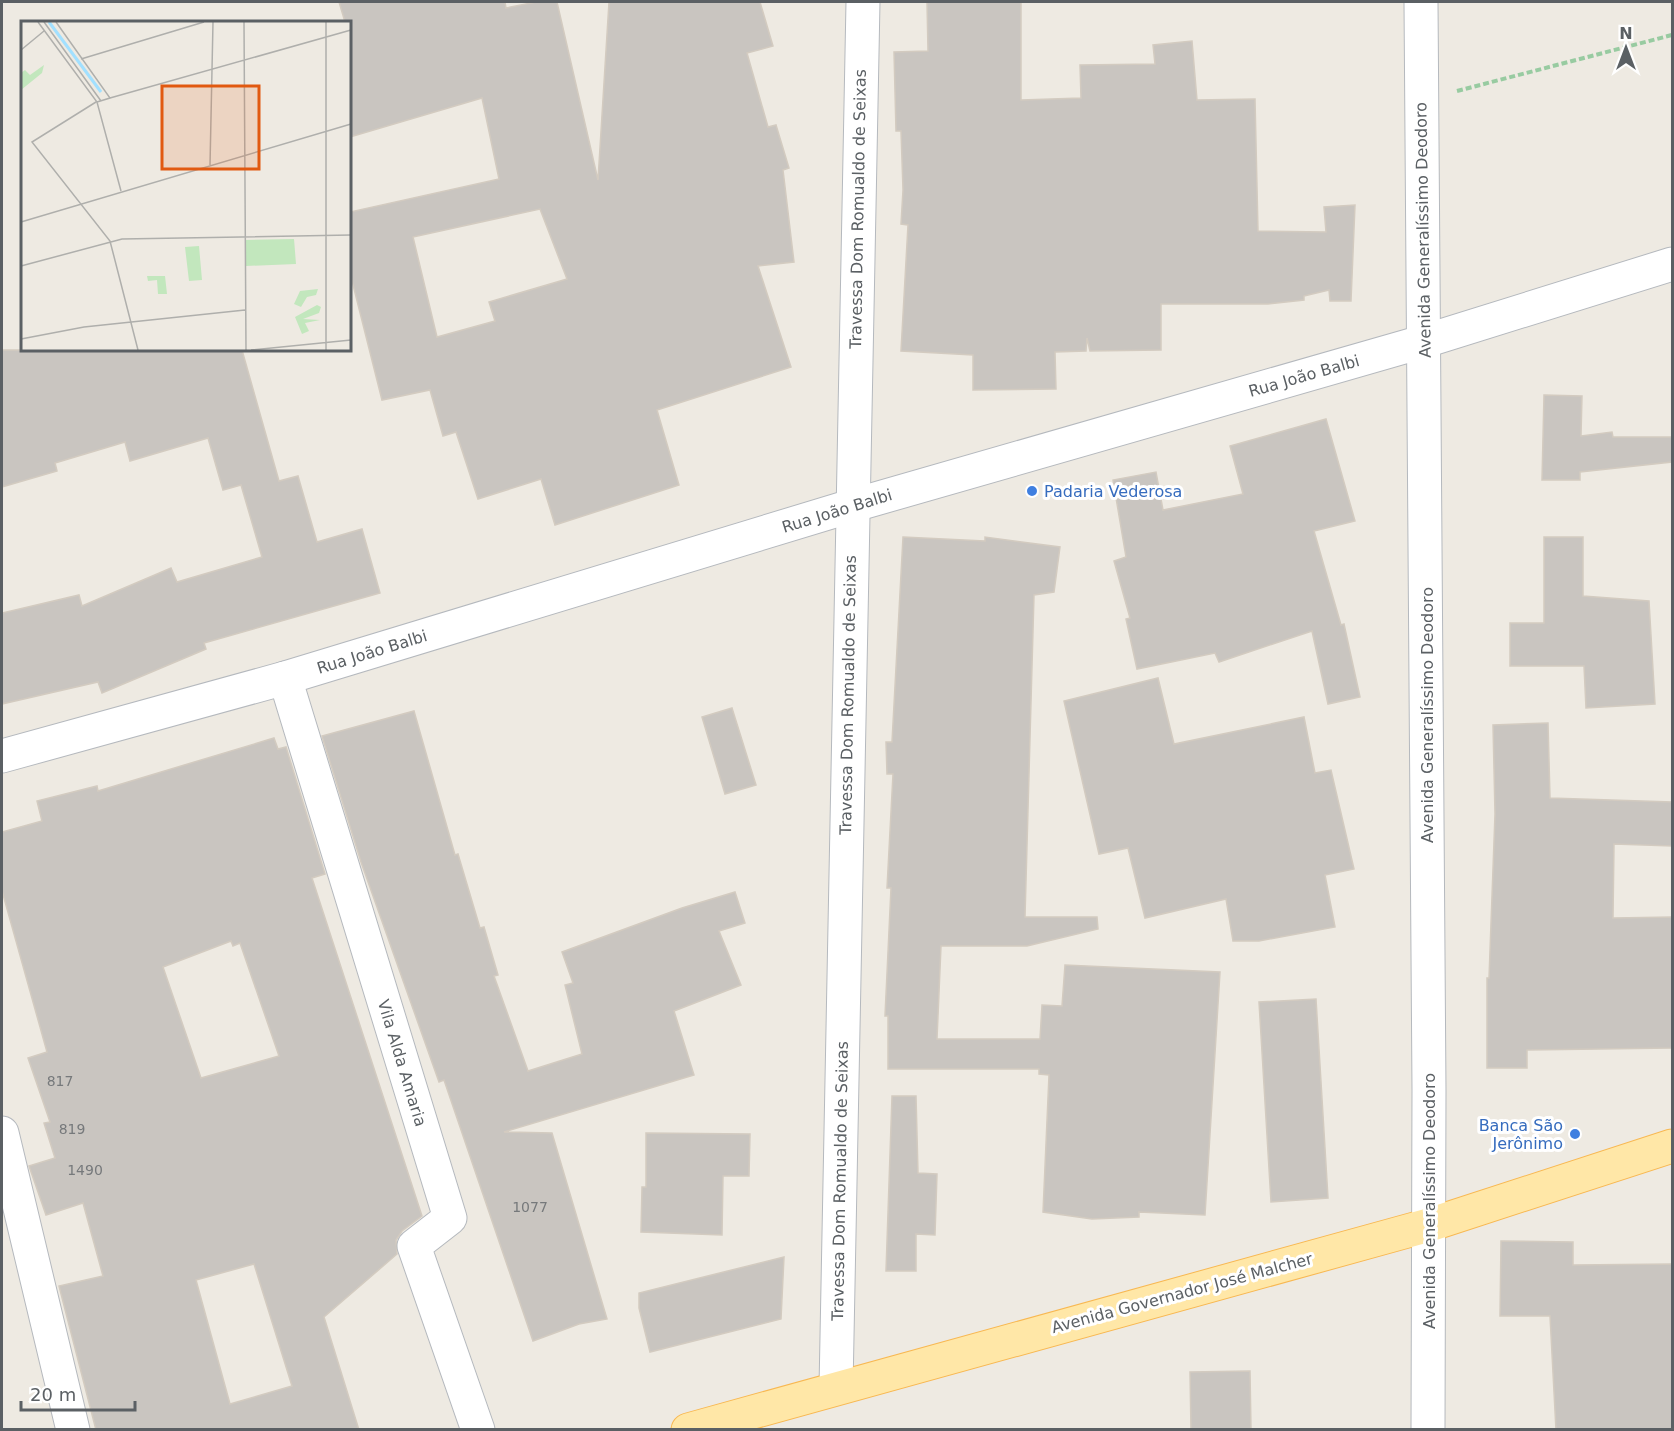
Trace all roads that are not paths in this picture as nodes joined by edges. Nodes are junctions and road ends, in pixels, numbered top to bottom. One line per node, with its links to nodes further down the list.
1 (863, 2): 5 (street, Travessa Dom Romualdo de Seixas)
2 (1421, 2): 4 (street, Avenida Generalíssimo Deodoro)
3 (1672, 264): 4 (street, Rua João Balbi)
4 (1425, 341): 5 (street, Rua João Balbi); 10 (street, Avenida Generalíssimo Deodoro)
5 (851, 506): 6 (street, Rua João Balbi); 11 (street, Travessa Dom Romualdo de Seixas)
6 (285, 678): 7 (street, Rua João Balbi); 13 (street, Vila Alda Amaria)
7 (2, 756)
8 (2, 1140): 12 (street)
9 (1672, 1146): 10 (main road, Avenida Governador José Malcher)
10 (1429, 1225): 11 (main road, Avenida Governador José Malcher); 15 (street, Avenida Generalíssimo Deodoro)
11 (836, 1388): 14 (main road, Avenida Governador José Malcher)
12 (73, 1430)
13 (478, 1430)
14 (688, 1430)
15 (1428, 1430)

